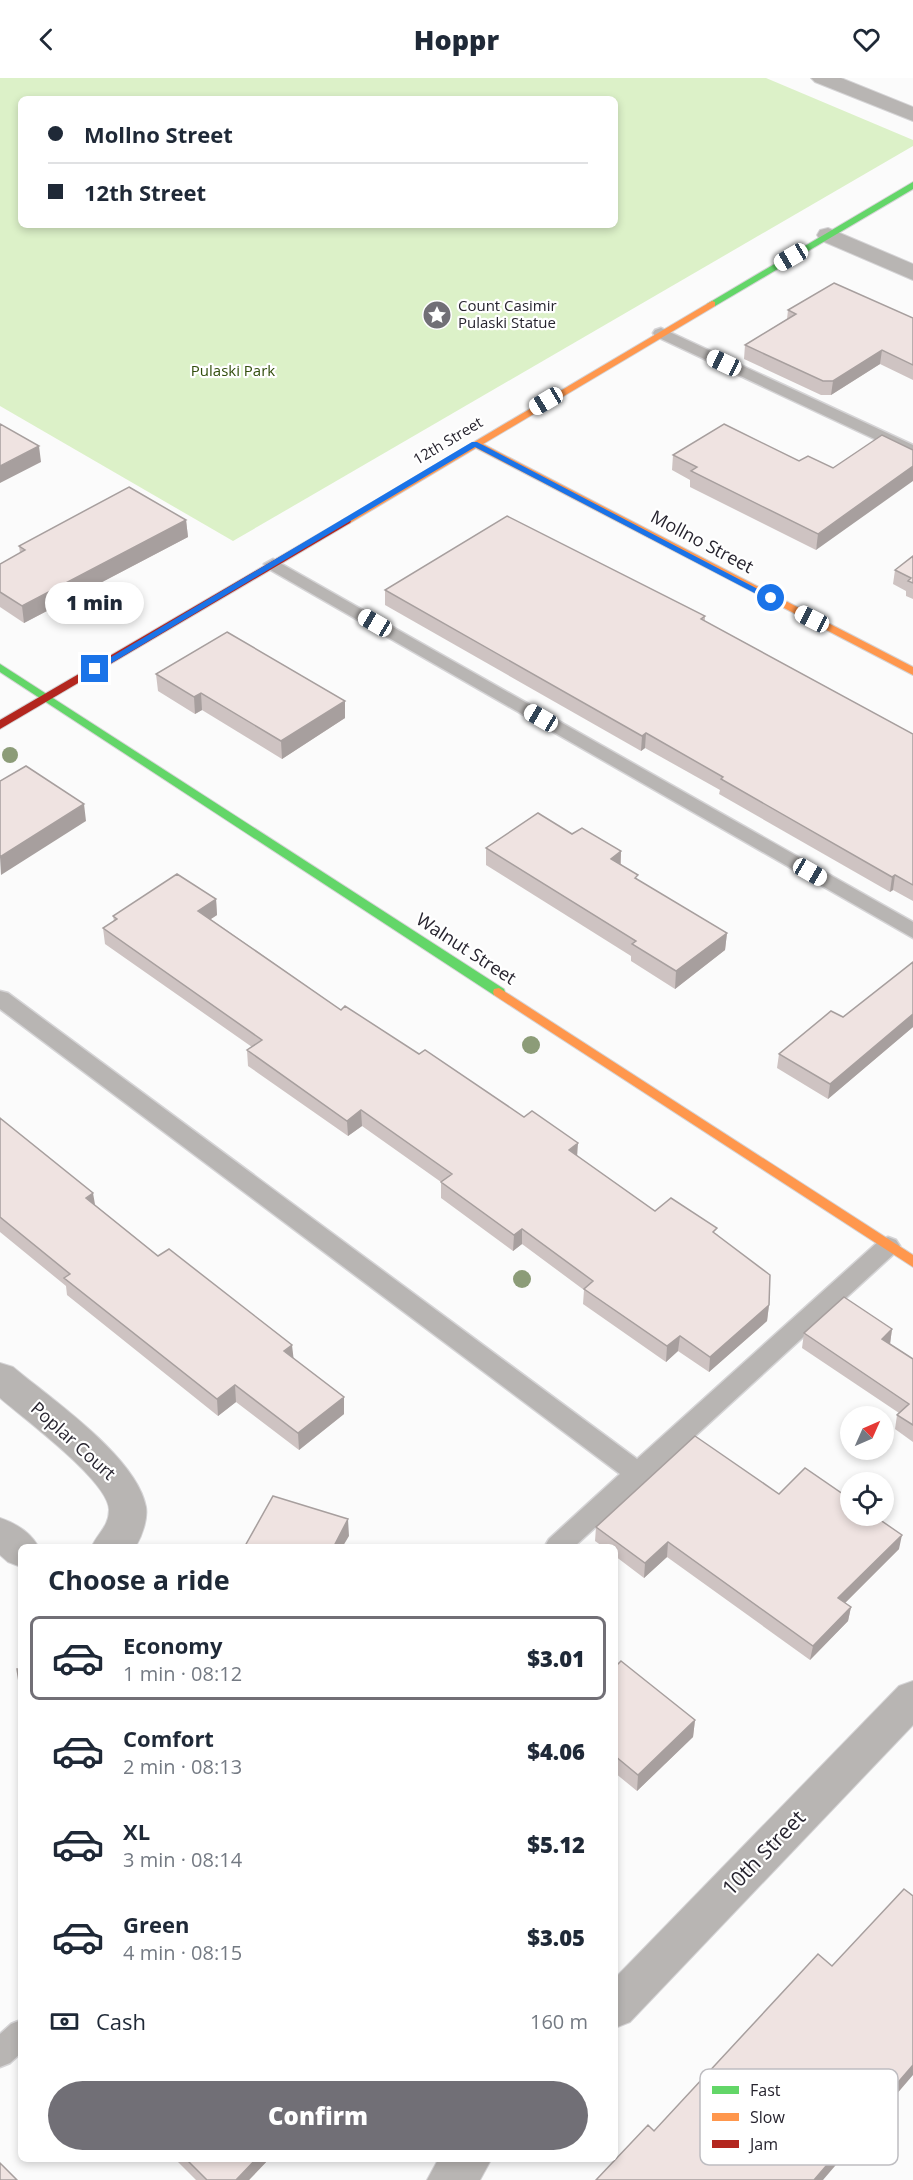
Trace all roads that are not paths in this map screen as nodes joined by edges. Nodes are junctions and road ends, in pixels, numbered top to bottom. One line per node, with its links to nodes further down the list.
1 (822, 78): 2 (street)
2 (913, 115)
3 (913, 185): 4 (street, 12th Street)
4 (828, 236): 5 (street); 6 (street, 12th Street)
5 (913, 273)
6 (660, 333): 7 (street, 12th Street); 8 (lane)
7 (475, 444): 9 (street, 12th Street); 11 (street, Mollno Street)
8 (913, 452)
9 (273, 564): 12 (street, 12th Street); 14 (lane)
10 (0, 667): 12 (street, Walnut Street)
11 (913, 672)
12 (47, 697): 13 (street, 12th Street); 16 (street, Walnut Street)
13 (0, 724)
14 (913, 931)
15 (0, 998): 19 (lane)
16 (888, 1246): 17 (street, Walnut Street); 19 (lane)
17 (913, 1262)
18 (0, 1377): 21 (street, Poplar Court)
19 (638, 1474): 22 (lane)
20 (0, 1533): 23 (street)
21 (113, 1544)
22 (560, 1544)
23 (18, 1548)
24 (913, 1698): 25 (street, 10th Street)
25 (618, 2005)
26 (18, 2037): 27 (lane)
27 (0, 2053)
28 (466, 2162): 29 (street)
29 (449, 2180)

